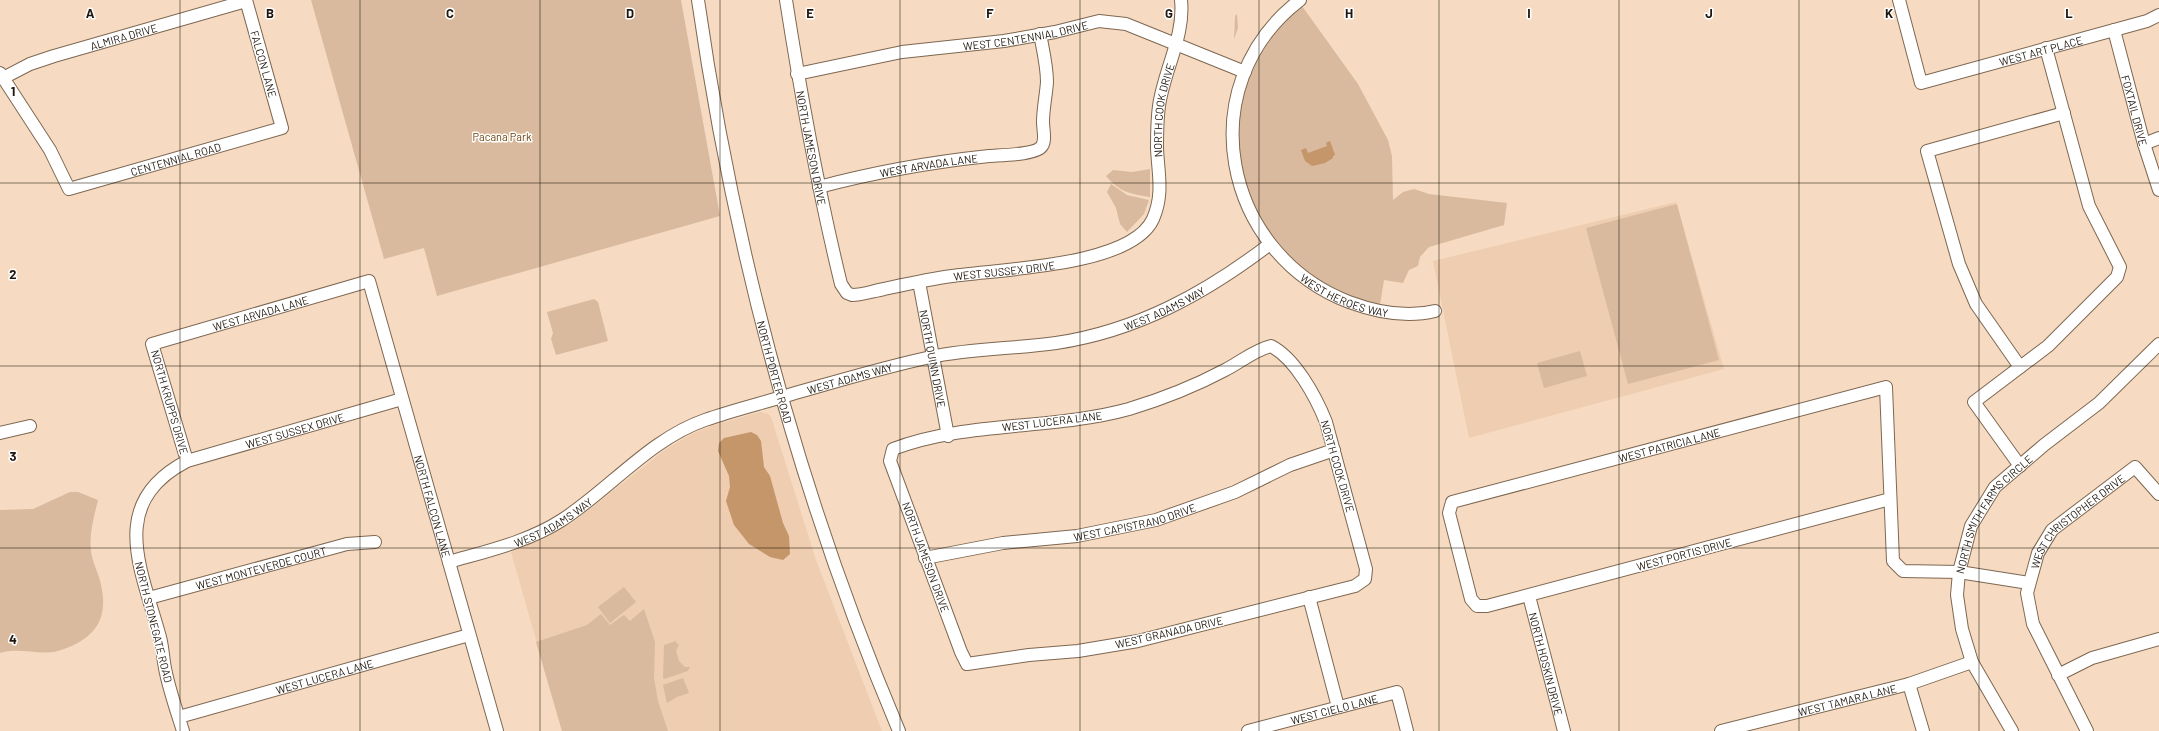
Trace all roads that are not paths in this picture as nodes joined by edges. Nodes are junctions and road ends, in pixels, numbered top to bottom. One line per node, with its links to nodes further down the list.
1 (246, 0): 14 (street, ALMIRA DRIVE); 16 (street, FALCON LANE)
2 (698, 0): 32 (street, NORTH PORTER ROAD)
3 (786, 0): 13 (street, NORTH JAMESON DRIVE)
4 (1181, 0): 10 (street, NORTH COOK DRIVE)
5 (1300, 0): 12 (street, WEST HEROES WAY)
6 (1899, 0): 11 (street, WEST ART PLACE)
7 (2159, 15): 8 (street, WEST ART PLACE)
8 (2114, 30): 11 (street, WEST ART PLACE); 18 (street, FOXTAIL DRIVE)
9 (1040, 34): 10 (street, WEST CENTENNIAL DRIVE); 13 (street, WEST CENTENNIAL DRIVE); 19 (street, WEST ARVADA LANE)
10 (1175, 44): 12 (street, WEST CENTENNIAL DRIVE); 21 (street, NORTH COOK DRIVE)
11 (2046, 48): 15 (street)
12 (1245, 72): 22 (street, WEST HEROES WAY)
13 (797, 74): 19 (street, NORTH JAMESON DRIVE)
14 (1, 76): 16 (street, CENTENNIAL ROAD)
15 (2064, 114): 31 (street); 31 (street)
16 (282, 128)
17 (2159, 138): 18 (street)
18 (2144, 144): 20 (street, FOXTAIL DRIVE)
19 (819, 187): 25 (street, NORTH JAMESON DRIVE)
20 (2159, 190)
21 (1152, 220): 24 (street, WEST SUSSEX DRIVE)
22 (1270, 244): 26 (street, WEST HEROES WAY); 30 (street, WEST ADAMS WAY)
23 (369, 281): 27 (street, WEST ARVADA LANE); 33 (street, NORTH FALCON LANE)
24 (919, 282): 25 (street, WEST SUSSEX DRIVE); 30 (street, NORTH QUINN DRIVE)
25 (847, 294)
26 (1435, 311)
27 (152, 344): 39 (street, NORTH KRUPPS DRIVE)
28 (2159, 344): 40 (street, NORTH SMITH FARMS CIRCLE)
29 (1270, 346): 36 (street, WEST LUCERA LANE); 38 (street, NORTH COOK DRIVE)
30 (932, 357): 32 (street, WEST ADAMS WAY); 36 (street, NORTH QUINN DRIVE)
31 (2020, 367): 40 (street)
32 (781, 398): 45 (street, WEST ADAMS WAY); 63 (street, NORTH PORTER ROAD)
33 (402, 399): 39 (street, WEST SUSSEX DRIVE); 45 (street, NORTH FALCON LANE)
34 (30, 426): 35 (street)
35 (0, 433)
36 (948, 436): 37 (street, WEST LUCERA LANE)
37 (893, 449): 44 (street, NORTH JAMESON DRIVE)
38 (1334, 450): 44 (street, WEST CAPISTRANO DRIVE); 47 (street, NORTH COOK DRIVE)
39 (187, 461): 51 (street, NORTH STONEGATE ROAD)
40 (2020, 466): 46 (street, NORTH SMITH FARMS CIRCLE)
41 (2159, 494): 48 (street, WEST CHRISTOPHER DRIVE)
42 (1890, 499): 46 (street); 49 (street, WEST PORTIS DRIVE); 52 (street, WEST PATRICIA LANE)
43 (375, 542): 51 (street, WEST MONTEVERDE COURT)
44 (925, 558): 56 (street, NORTH JAMESON DRIVE)
45 (449, 562): 53 (street, NORTH FALCON LANE)
46 (1959, 572): 48 (street); 55 (street, NORTH SMITH FARMS CIRCLE)
47 (1365, 579): 50 (street, WEST GRANADA DRIVE)
48 (2029, 583): 57 (street, WEST CHRISTOPHER DRIVE)
49 (1529, 596): 52 (street, WEST PORTIS DRIVE); 66 (street, NORTH HOSKIN DRIVE)
50 (1309, 597): 56 (street, WEST GRANADA DRIVE); 59 (street)
51 (149, 598): 60 (street, NORTH STONEGATE ROAD)
52 (1477, 606)
53 (469, 635): 60 (street, WEST LUCERA LANE); 62 (street, NORTH FALCON LANE)
54 (2159, 640): 57 (street)
55 (1972, 662): 58 (street, WEST TAMARA LANE); 69 (street, NORTH SMITH FARMS CIRCLE)
56 (967, 664)
57 (2058, 675): 70 (street, WEST CHRISTOPHER DRIVE)
58 (1909, 684): 67 (street, WEST TAMARA LANE); 68 (street)
59 (1338, 707): 64 (street, WEST CIELO LANE); 65 (street, WEST CIELO LANE)
60 (179, 717): 61 (street, NORTH STONEGATE ROAD)
61 (183, 731)
62 (497, 731)
63 (899, 731)
64 (1248, 731)
65 (1407, 731)
66 (1564, 731)
67 (1721, 731)
68 (1923, 731)
69 (2012, 731)
70 (2087, 731)

